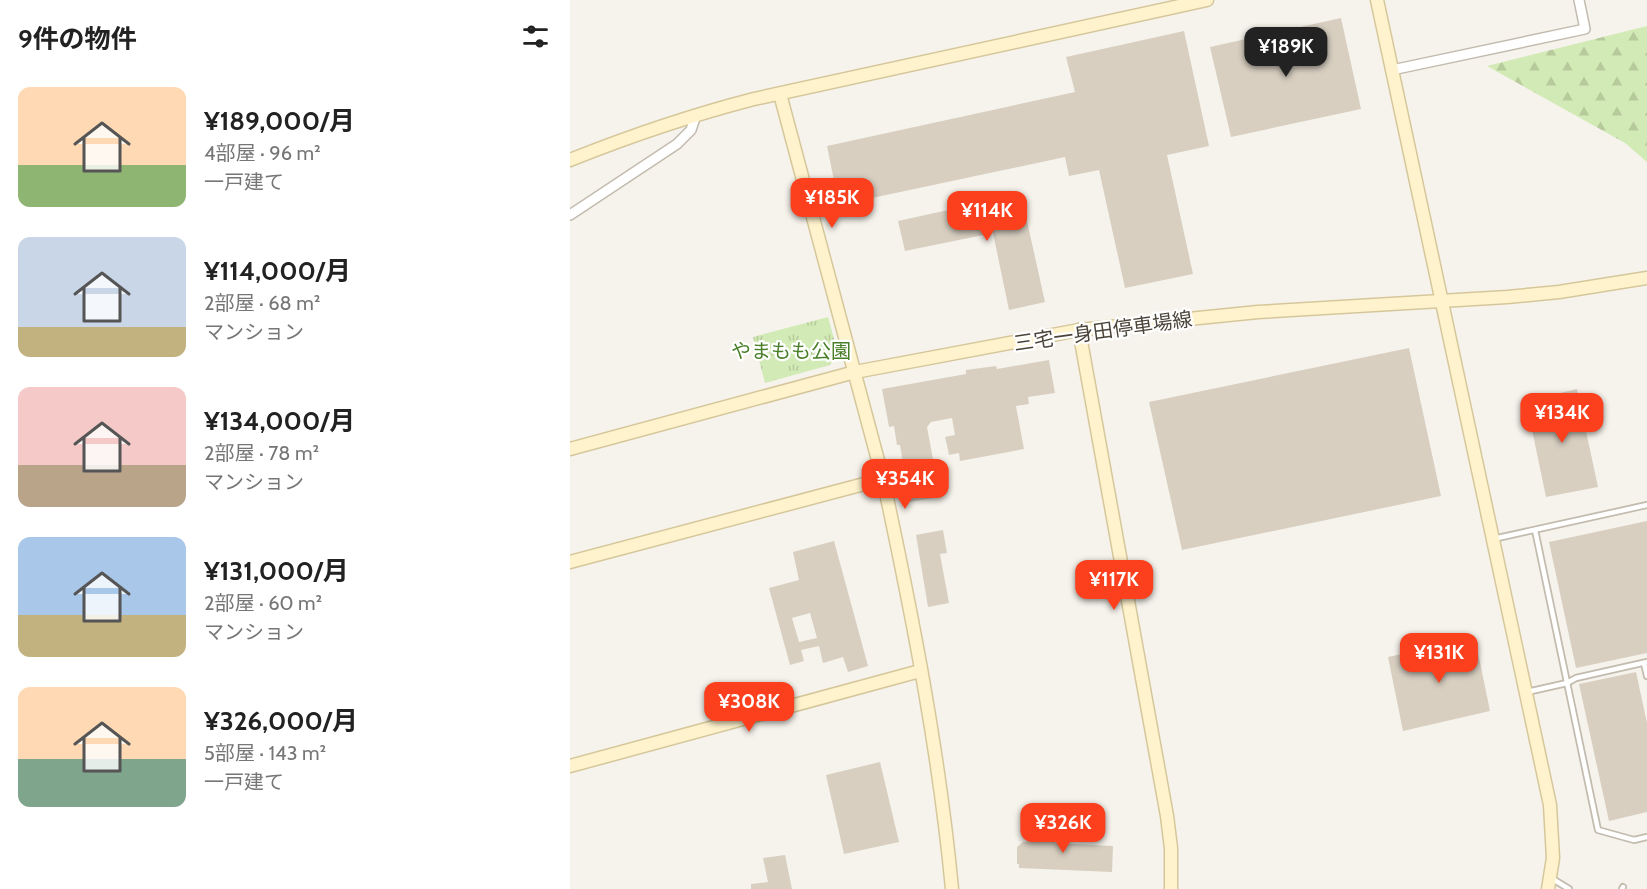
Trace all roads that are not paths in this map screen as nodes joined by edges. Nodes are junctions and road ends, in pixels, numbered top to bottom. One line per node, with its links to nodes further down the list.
1 (1207, 0): 5 (street)
2 (1377, 0): 4 (street)
3 (1579, 0): 4 (street)
4 (1392, 70): 10 (street)
5 (780, 94): 6 (street); 12 (street)
6 (696, 115): 7 (street); 8 (street)
7 (570, 160)
8 (570, 214)
9 (1647, 278): 10 (street, 三宅一身田停車場線)
10 (1442, 302): 11 (street, 三宅一身田停車場線); 17 (street)
11 (1079, 330): 12 (street, 三宅一身田停車場線); 28 (street)
12 (855, 372): 13 (street, 三宅一身田停車場線); 14 (street)
13 (570, 449)
14 (883, 479): 18 (street); 20 (street)
15 (1647, 505): 16 (lane)
16 (1535, 530): 17 (lane); 22 (lane)
17 (1493, 539): 23 (street)
18 (570, 562)
19 (1646, 663): 21 (lane); 22 (lane)
20 (920, 671): 24 (street); 27 (street)
21 (1647, 676)
22 (1567, 683): 23 (lane); 25 (lane)
23 (1527, 692): 26 (street)
24 (570, 766)
25 (1647, 837)
26 (1549, 883): 29 (lane)
27 (952, 889)
28 (1171, 889)
29 (1569, 889)

